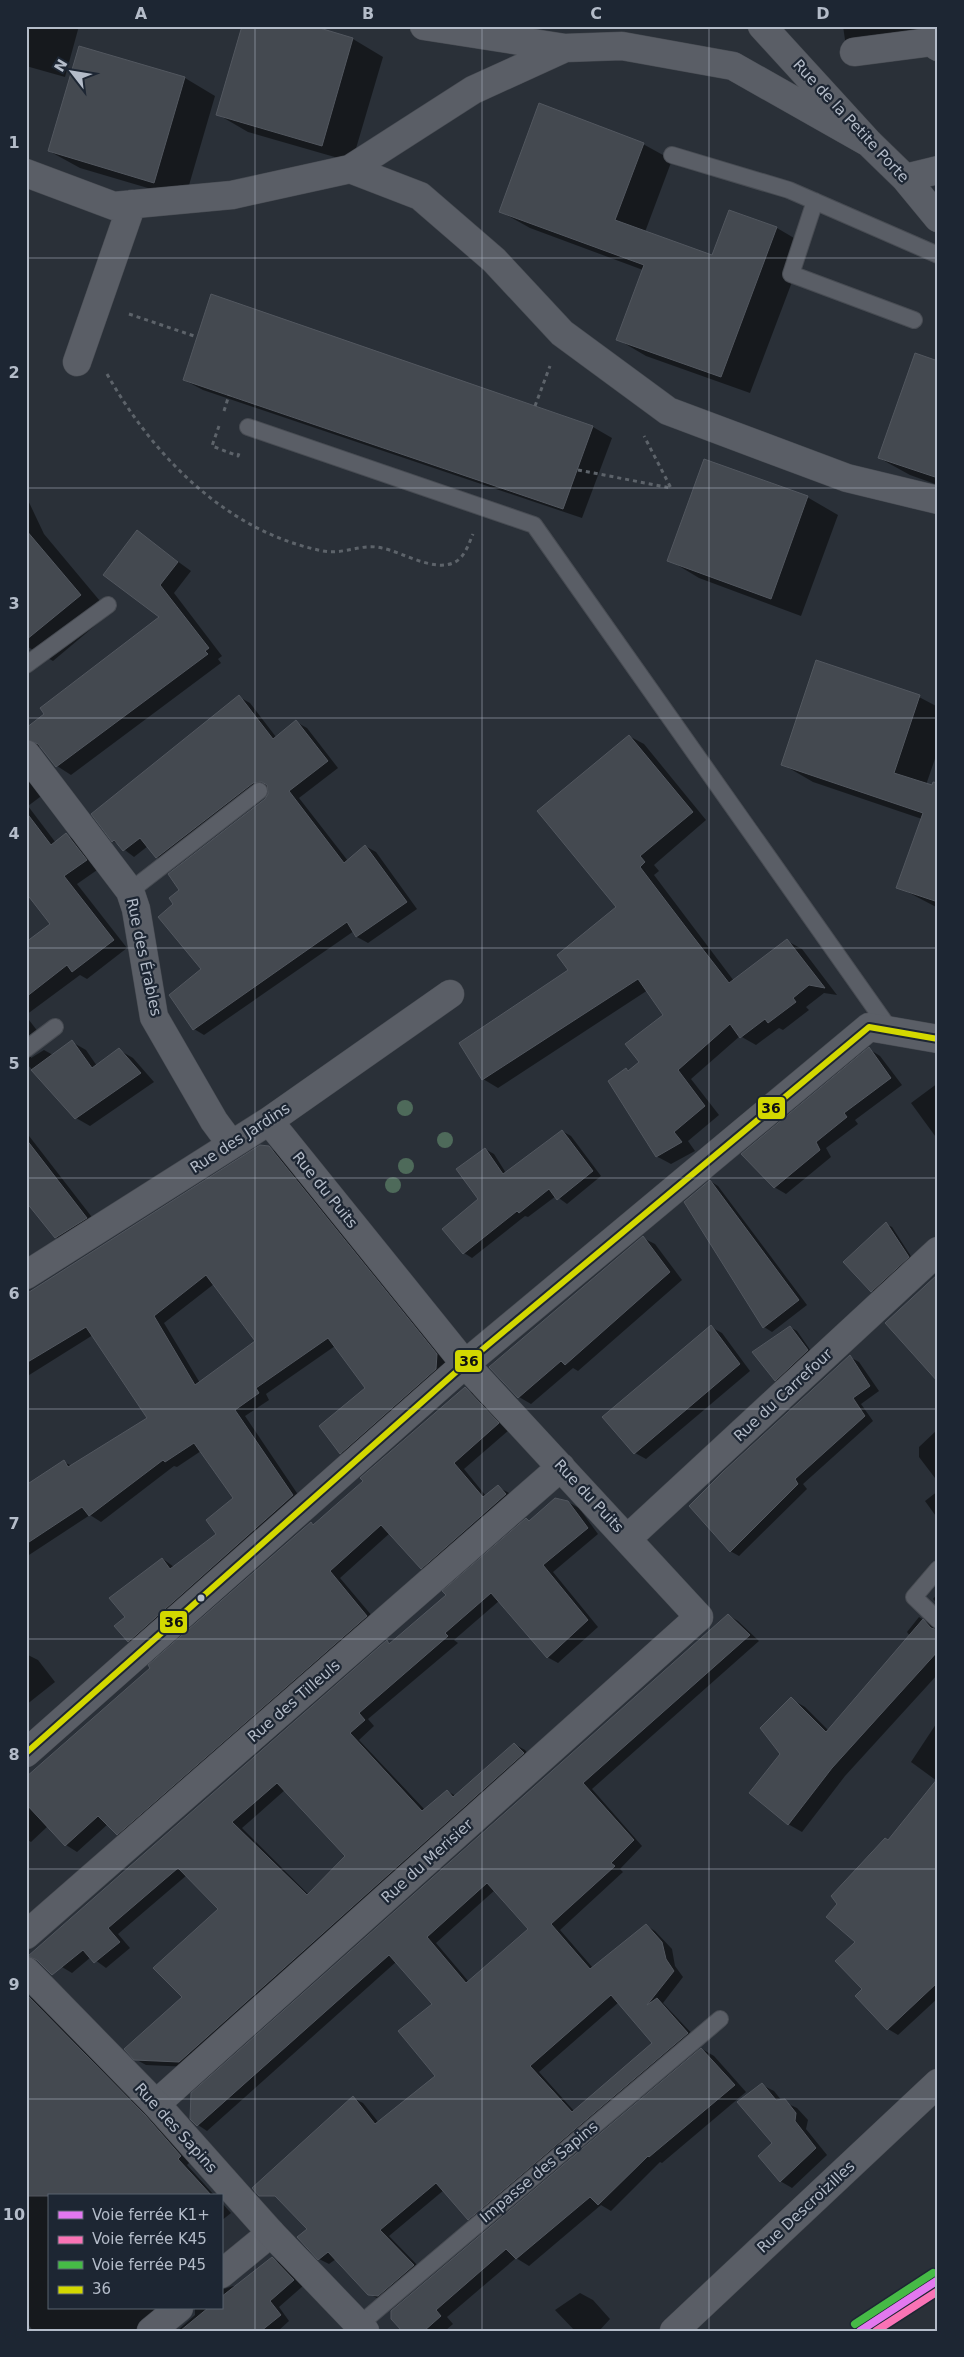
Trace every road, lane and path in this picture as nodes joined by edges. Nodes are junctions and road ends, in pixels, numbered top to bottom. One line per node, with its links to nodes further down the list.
1 (424, 26): 3 (street)
2 (762, 26): 6 (street, Rue de la Petite Porte)
3 (565, 48): 6 (street); 8 (street)
4 (938, 48): 5 (street)
5 (854, 52)
6 (869, 143): 11 (street, Rue de la Petite Porte)
7 (672, 155): 12 (lane)
8 (350, 169): 13 (street); 18 (street)
9 (938, 170): 11 (street)
10 (26, 173): 13 (street)
11 (905, 178): 14 (street, Rue de la Petite Porte)
12 (815, 201): 15 (lane); 17 (lane)
13 (132, 204): 16 (street)
14 (938, 218)
15 (938, 255)
16 (99, 303): 19 (street); 20 (path)
17 (914, 320)
18 (562, 333): 22 (path); 28 (street)
19 (86, 336): 21 (street); 29 (path)
20 (197, 337)
21 (77, 362)
22 (535, 406)
23 (248, 427): 29 (lane)
24 (641, 432): 27 (path)
25 (212, 446): 26 (path)
26 (238, 456)
27 (578, 470)
28 (938, 500)
29 (483, 507): 37 (lane)
30 (108, 605): 31 (lane)
31 (26, 665)
32 (26, 754): 34 (street, Rue des Érables)
33 (259, 791): 34 (lane)
34 (130, 891): 41 (street, Rue des Érables)
35 (450, 994): 40 (street, Rue des Jardins)
36 (55, 1026): 39 (lane)
37 (892, 1031): 38 (street); 44 (street)
38 (938, 1039)
39 (26, 1049)
40 (269, 1121): 41 (street, Rue des Jardins); 44 (street, Rue du Puits)
41 (231, 1144): 43 (street, Rue des Jardins)
42 (938, 1251): 46 (street, Rue du Carrefour)
43 (26, 1275)
44 (465, 1364): 45 (street, Rue du Puits); 50 (street)
45 (562, 1467): 46 (street, Rue du Puits); 51 (street, Rue des Tilleuls)
46 (628, 1538): 48 (street, Rue du Puits)
47 (938, 1569): 49 (lane)
48 (699, 1617): 55 (street, Rue du Merisier)
49 (938, 1620)
50 (26, 1753)
51 (26, 1935)
52 (26, 1971): 55 (street, Rue des Sapins)
53 (720, 2019): 59 (lane, Impasse des Sapins)
54 (938, 2083): 61 (street, Rue Descroizilles)
55 (156, 2104): 56 (street, Rue des Sapins)
56 (271, 2233): 57 (street); 59 (street, Rue des Sapins)
57 (222, 2273)
58 (177, 2310): 60 (street)
59 (362, 2328)
60 (151, 2331)
61 (674, 2331)

